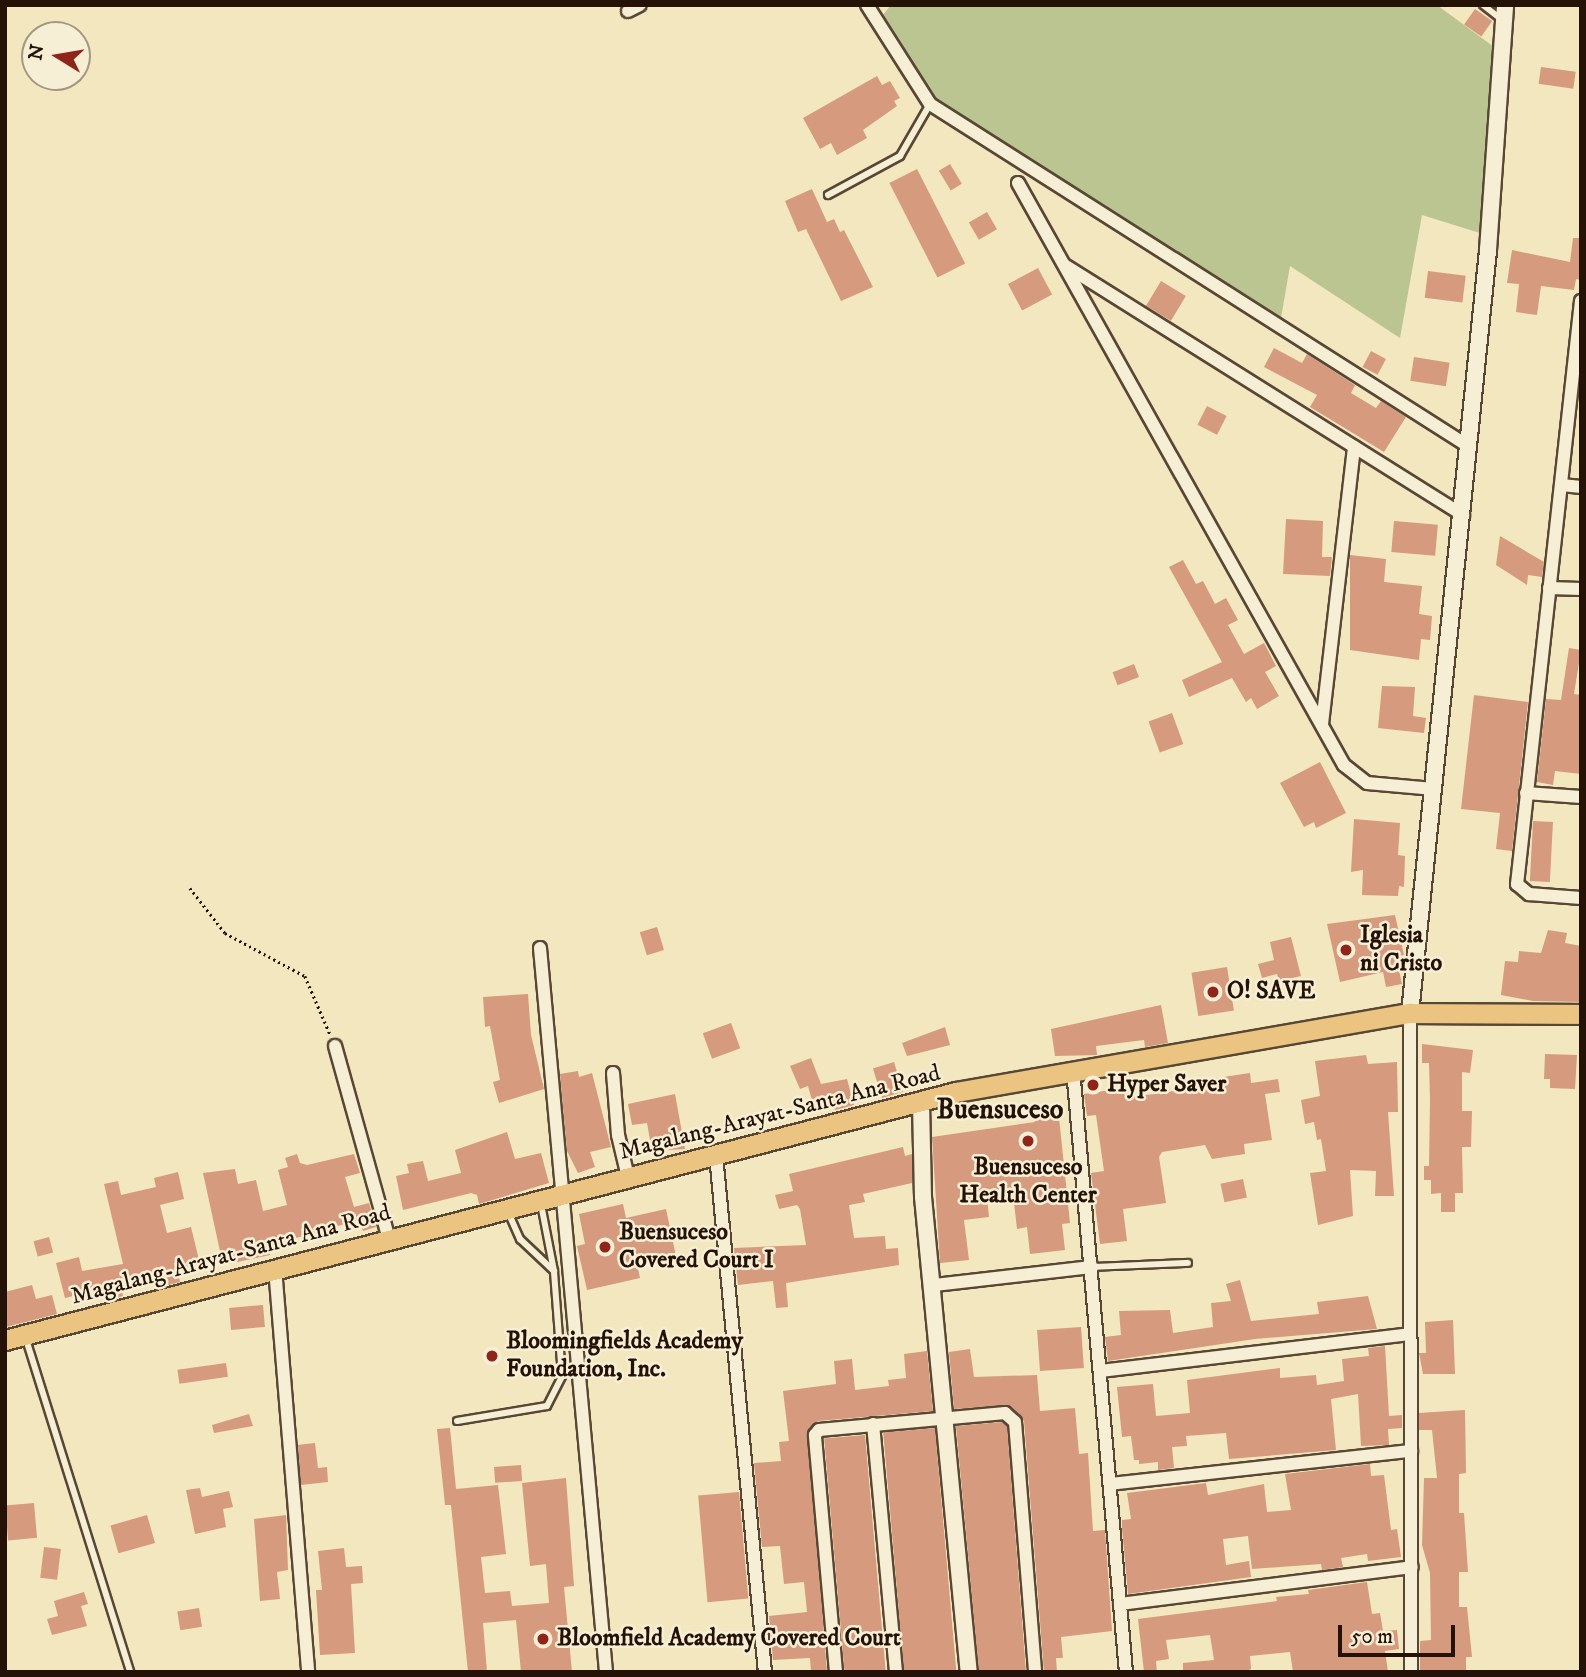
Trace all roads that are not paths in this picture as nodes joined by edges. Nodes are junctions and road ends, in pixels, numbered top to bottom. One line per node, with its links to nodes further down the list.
1 (866, 5): 4 (street)
2 (1483, 5): 3 (lane)
3 (1504, 13): 10 (street)
4 (930, 104): 6 (lane); 10 (street)
5 (1018, 183): 7 (street)
6 (828, 195)
7 (1064, 265): 11 (street); 17 (street)
8 (1581, 301): 9 (street)
9 (1576, 388): 12 (street)
10 (1468, 446): 14 (street)
11 (1354, 447): 14 (street); 17 (street)
12 (1562, 485): 13 (street); 15 (street)
13 (1581, 487)
14 (1463, 515): 18 (street)
15 (1549, 587): 16 (street); 19 (street)
16 (1581, 589)
17 (1322, 724): 18 (street)
18 (1433, 789): 23 (street)
19 (1526, 793): 20 (street); 21 (street)
20 (1581, 797)
21 (1581, 898)
22 (540, 948): 31 (street)
23 (1410, 1013): 24 (main road, Magalang-Arayat-Santa Ana Road); 26 (main road, Magalang-Arayat-Santa Ana Road); 41 (street)
24 (1581, 1014)
25 (335, 1046): 34 (street)
26 (1073, 1069): 28 (main road, Magalang-Arayat-Santa Ana Road); 36 (street)
27 (613, 1073): 30 (street)
28 (921, 1102): 29 (main road, Magalang-Arayat-Santa Ana Road); 39 (street)
29 (716, 1155): 30 (main road, Magalang-Arayat-Santa Ana Road); 54 (street)
30 (628, 1177): 31 (main road, Magalang-Arayat-Santa Ana Road)
31 (561, 1197): 32 (main road, Magalang-Arayat-Santa Ana Road); 53 (street)
32 (541, 1202): 33 (main road, Magalang-Arayat-Santa Ana Road); 38 (lane)
33 (507, 1210): 34 (main road, Magalang-Arayat-Santa Ana Road); 38 (lane)
34 (389, 1239): 37 (main road, Magalang-Arayat-Santa Ana Road)
35 (1188, 1263): 36 (lane)
36 (1092, 1266): 39 (street); 43 (street)
37 (275, 1268): 40 (main road, Magalang-Arayat-Santa Ana Road); 52 (street)
38 (554, 1271): 45 (lane)
39 (934, 1285): 44 (street)
40 (25, 1334): 42 (main road, Magalang-Arayat-Santa Ana Road); 51 (lane)
41 (1410, 1334): 43 (street); 47 (street)
42 (5, 1340)
43 (1100, 1371): 48 (street)
44 (947, 1417): 46 (street); 57 (street); 58 (street)
45 (457, 1421)
46 (873, 1424): 55 (street); 56 (street)
47 (1411, 1451): 48 (street); 49 (street)
48 (1110, 1484): 50 (street)
49 (1412, 1567): 50 (street); 60 (street)
50 (1120, 1604): 59 (street)
51 (130, 1672)
52 (308, 1672)
53 (606, 1672)
54 (765, 1672)
55 (836, 1672)
56 (896, 1672)
57 (969, 1672)
58 (1035, 1672)
59 (1126, 1672)
60 (1411, 1672)

